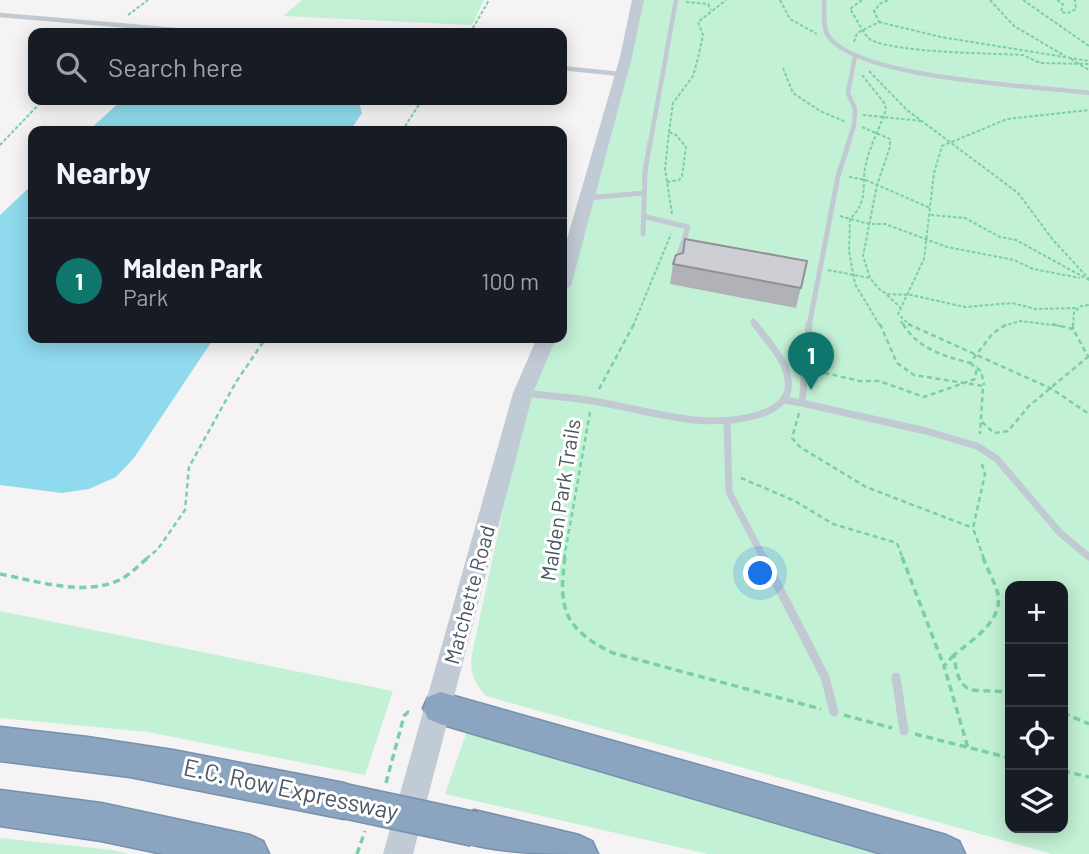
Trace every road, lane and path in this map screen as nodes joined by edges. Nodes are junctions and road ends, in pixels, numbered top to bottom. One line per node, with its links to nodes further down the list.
1 (489, 0): 17 (path)
2 (639, 0): 28 (main road)
3 (726, 0): 13 (path)
4 (780, 0): 19 (path)
5 (824, 0): 19 (lane)
6 (862, 0): 18 (path)
7 (889, 0): 15 (path)
8 (990, 0): 21 (path)
9 (1023, 0): 20 (path)
10 (1057, 0): 11 (path)
11 (1074, 0)
12 (676, 1): 13 (path); 46 (lane)
13 (710, 10): 38 (path, Malden Park Trails)
14 (0, 15): 16 (lane)
15 (879, 22): 18 (path); 21 (path)
16 (152, 28)
17 (473, 28)
18 (862, 29): 19 (path); 24 (path)
19 (830, 38): 22 (lane)
20 (1089, 46)
21 (1069, 58): 23 (path); 24 (path)
22 (854, 61): 29 (lane); 33 (lane); 34 (path); 35 (path)
23 (1089, 63): 24 (path)
24 (1081, 65): 27 (path)
25 (783, 68): 36 (path)
26 (567, 69): 28 (lane)
27 (1089, 70)
28 (620, 74): 47 (main road)
29 (1089, 93)
30 (38, 105): 41 (path)
31 (419, 105): 37 (path)
32 (1089, 110): 40 (path)
33 (855, 114): 34 (path); 36 (lane)
34 (882, 118): 35 (path); 39 (path)
35 (922, 121): 40 (path)
36 (854, 125): 39 (path); 42 (lane)
37 (405, 126)
38 (669, 132): 44 (path, Malden Park Trails); 44 (path)
39 (876, 132): 43 (path); 45 (path)
40 (949, 142): 48 (path); 63 (path)
41 (0, 145)
42 (838, 176): 43 (path); 49 (lane)
43 (866, 180): 45 (path); 52 (path)
44 (667, 182): 53 (path, Malden Park Trails)
45 (877, 186): 48 (path); 54 (path)
46 (644, 193): 47 (lane); 51 (lane)
47 (586, 198): 57 (main road)
48 (932, 208): 50 (path)
49 (830, 213): 52 (path); 58 (lane)
50 (931, 215): 56 (path); 62 (path)
51 (646, 217): 53 (lane); 55 (lane)
52 (850, 219): 54 (path); 60 (path)
53 (673, 222): 59 (lane); 86 (path, Malden Park Trails)
54 (869, 224): 56 (path); 61 (path)
55 (643, 234)
56 (928, 240): 62 (path); 65 (path)
57 (567, 268)
58 (819, 268): 60 (path); 80 (lane)
59 (673, 269)
60 (854, 276): 61 (path); 81 (path)
61 (870, 278): 64 (path)
62 (1080, 278): 63 (path)
63 (1089, 279)
64 (887, 295): 65 (path); 67 (path)
65 (904, 295): 67 (path); 68 (path)
66 (1089, 305): 68 (path)
67 (900, 307): 69 (path)
68 (1078, 309): 71 (path)
69 (899, 318): 75 (path); 78 (path)
70 (753, 321): 85 (lane)
71 (1073, 328): 74 (path); 75 (path)
72 (263, 343): 95 (path)
73 (544, 343): 84 (main road, Matchette Road)
74 (1089, 356): 83 (path)
75 (978, 357): 76 (path); 77 (path)
76 (975, 360): 77 (path); 78 (path)
77 (986, 360): 83 (path)
78 (970, 363): 79 (path)
79 (977, 366): 81 (path); 82 (path)
80 (805, 370): 81 (path); 87 (lane)
81 (968, 383): 82 (path)
82 (983, 386): 90 (path)
83 (1052, 389): 88 (path); 90 (path)
84 (523, 393): 86 (lane); 100 (main road, Matchette Road)
85 (784, 400): 87 (lane); 89 (lane)
86 (592, 401): 89 (lane); 101 (path, Malden Park Trails)
87 (802, 403): 91 (lane); 93 (path)
88 (1089, 414)
89 (727, 421): 92 (lane)
90 (981, 421): 91 (path)
91 (979, 448): 93 (path); 94 (lane)
92 (729, 470): 97 (path); 101 (lane)
93 (973, 528): 96 (path)
94 (1089, 557)
95 (0, 574)
96 (954, 655): 97 (path); 99 (path)
97 (944, 666): 106 (path)
98 (896, 677): 104 (lane)
99 (1005, 693)
100 (440, 708): 114 (main road, Matchette Road); 116 (highway)
101 (834, 712): 104 (path, Malden Park Trails)
102 (1068, 715): 103 (path)
103 (1089, 724)
104 (904, 731): 106 (path, Malden Park Trails)
105 (0, 744): 110 (highway, E.C. Row Expressway)
106 (968, 748): 107 (path, Malden Park Trails)
107 (1005, 757)
108 (1068, 772): 109 (path)
109 (1089, 777)
110 (344, 801): 112 (highway, E.C. Row Expressway, bridge)
111 (0, 808): 113 (highway)
112 (474, 829): 115 (highway, E.C. Row Expressway)
113 (250, 854)
114 (398, 854)
115 (579, 854)
116 (947, 854)

